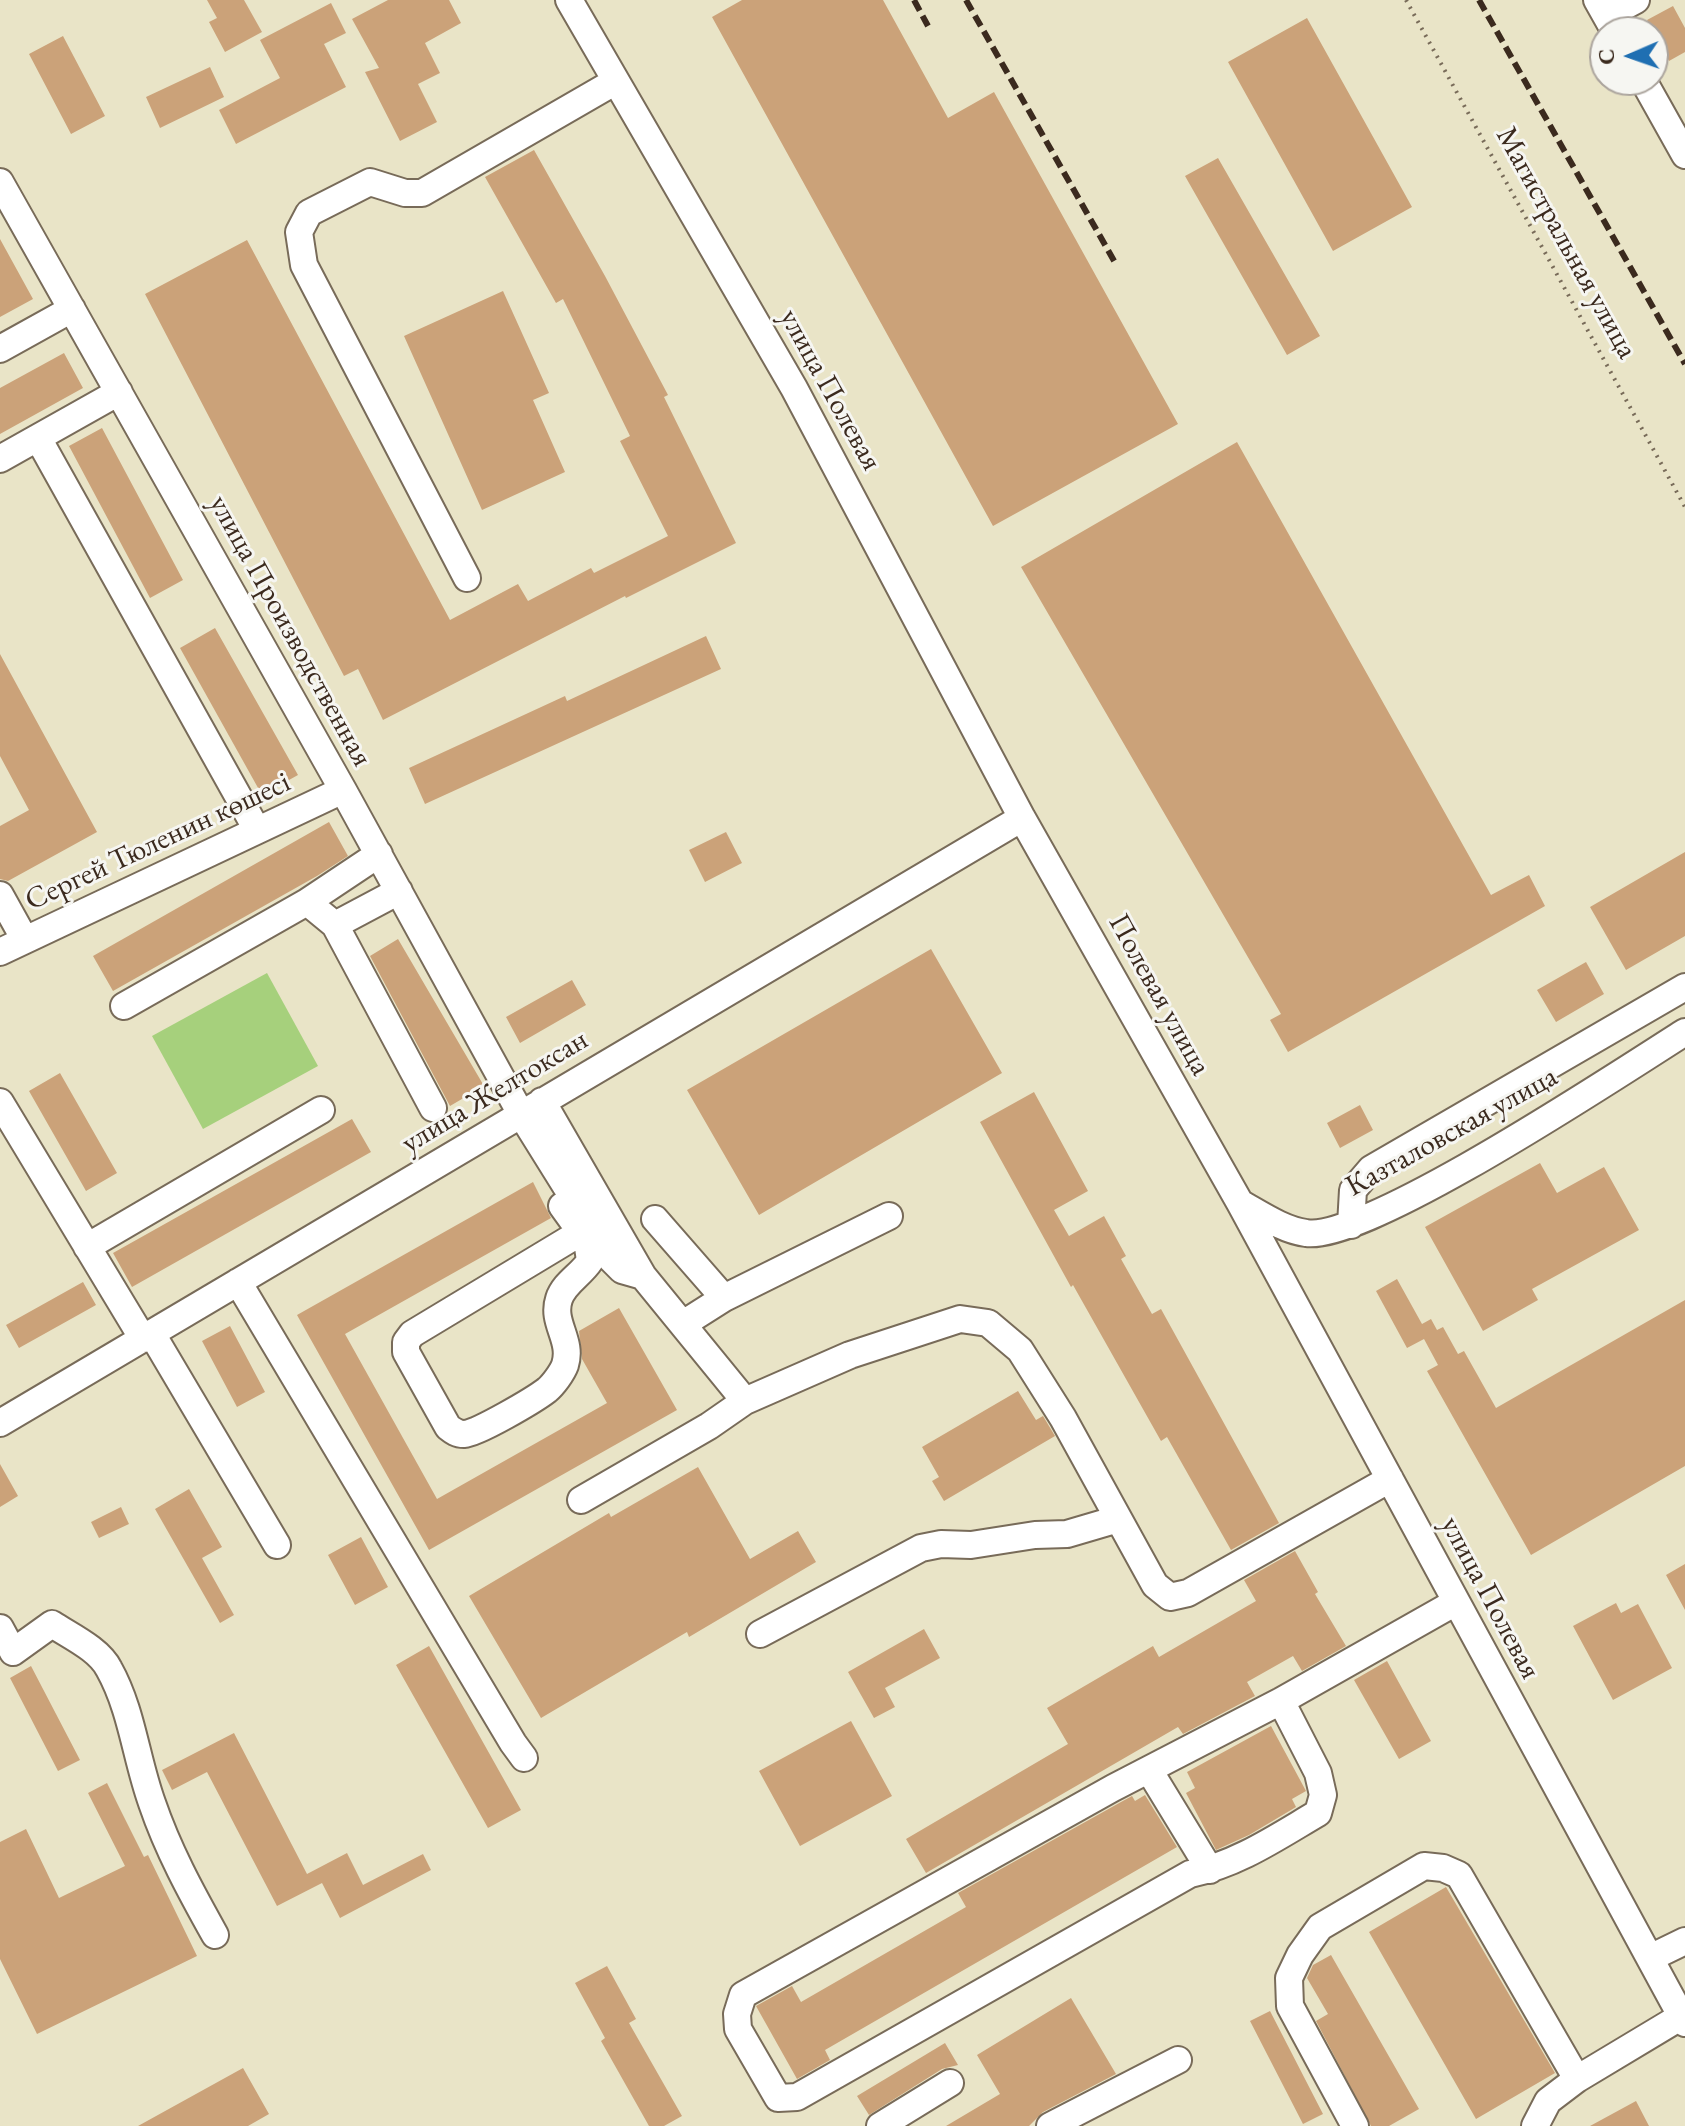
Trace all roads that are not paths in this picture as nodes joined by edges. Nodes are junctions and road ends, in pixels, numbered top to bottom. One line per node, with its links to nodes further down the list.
1 (569, 0): 4 (street, улица Полевая)
2 (1636, 0): 3 (street)
3 (1606, 16)
4 (616, 81): 13 (street); 15 (street, улица Полевая)
5 (1652, 96): 6 (street)
6 (1685, 155)
7 (0, 182): 8 (street, улица Производственная)
8 (72, 309): 9 (street); 10 (street, улица Производственная)
9 (0, 349)
10 (119, 392): 11 (street); 14 (street, улица Производственная)
11 (38, 438): 12 (street); 16 (street)
12 (0, 459)
13 (467, 578)
14 (343, 790): 16 (street, Сергей Тюленин көшесі); 17 (street, улица Производственная)
15 (1022, 818): 30 (street, улица Желтоксан); 31 (street, Полевая улица)
16 (257, 830): 22 (street, Сергей Тюленин көшесі)
17 (379, 854): 18 (street, улица Производственная); 20 (street)
18 (399, 891): 21 (street); 30 (street, улица Производственная)
19 (0, 895): 22 (street)
20 (307, 902): 21 (street); 25 (street)
21 (335, 925): 28 (street)
22 (25, 940): 23 (street, Сергей Тюленин көшесі)
23 (0, 952)
24 (1685, 987): 34 (street)
25 (124, 1006)
26 (1685, 1032): 34 (street, Казталовская улица)
27 (0, 1102): 36 (street)
28 (433, 1108)
29 (321, 1110): 36 (street)
30 (523, 1113): 35 (street); 37 (street, улица Желтоксан); 39 (street)
31 (1240, 1203): 34 (street, Казталовская улица); 43 (street, улица Полевая)
32 (889, 1216): 38 (street)
33 (655, 1219): 38 (street)
34 (1351, 1225)
35 (580, 1231): 35 (street)
36 (87, 1247): 40 (street)
37 (238, 1282): 40 (street, улица Желтоксан); 51 (street)
38 (724, 1298): 39 (street)
39 (683, 1324): 41 (street)
40 (147, 1336): 42 (street, улица Желтоксан); 46 (street)
41 (745, 1401): 44 (street); 45 (street)
42 (0, 1423)
43 (1390, 1479): 45 (street); 47 (street, улица Полевая)
44 (581, 1500)
45 (1118, 1519): 49 (street)
46 (277, 1545)
47 (1456, 1602): 50 (street); 56 (street, улица Полевая)
48 (0, 1628): 54 (street)
49 (760, 1634)
50 (1281, 1701): 52 (street); 53 (street)
51 (524, 1758)
52 (1149, 1770): 53 (street); 53 (street)
53 (1210, 1870)
54 (215, 1935)
55 (1685, 1941): 56 (street)
56 (1650, 1958): 57 (street, улица Полевая)
57 (1683, 2020): 59 (street)
58 (1178, 2060): 62 (street)
59 (1577, 2079): 63 (street); 64 (street)
60 (950, 2083): 61 (street)
61 (880, 2126)
62 (1050, 2126)
63 (1355, 2126)
64 (1535, 2126)

